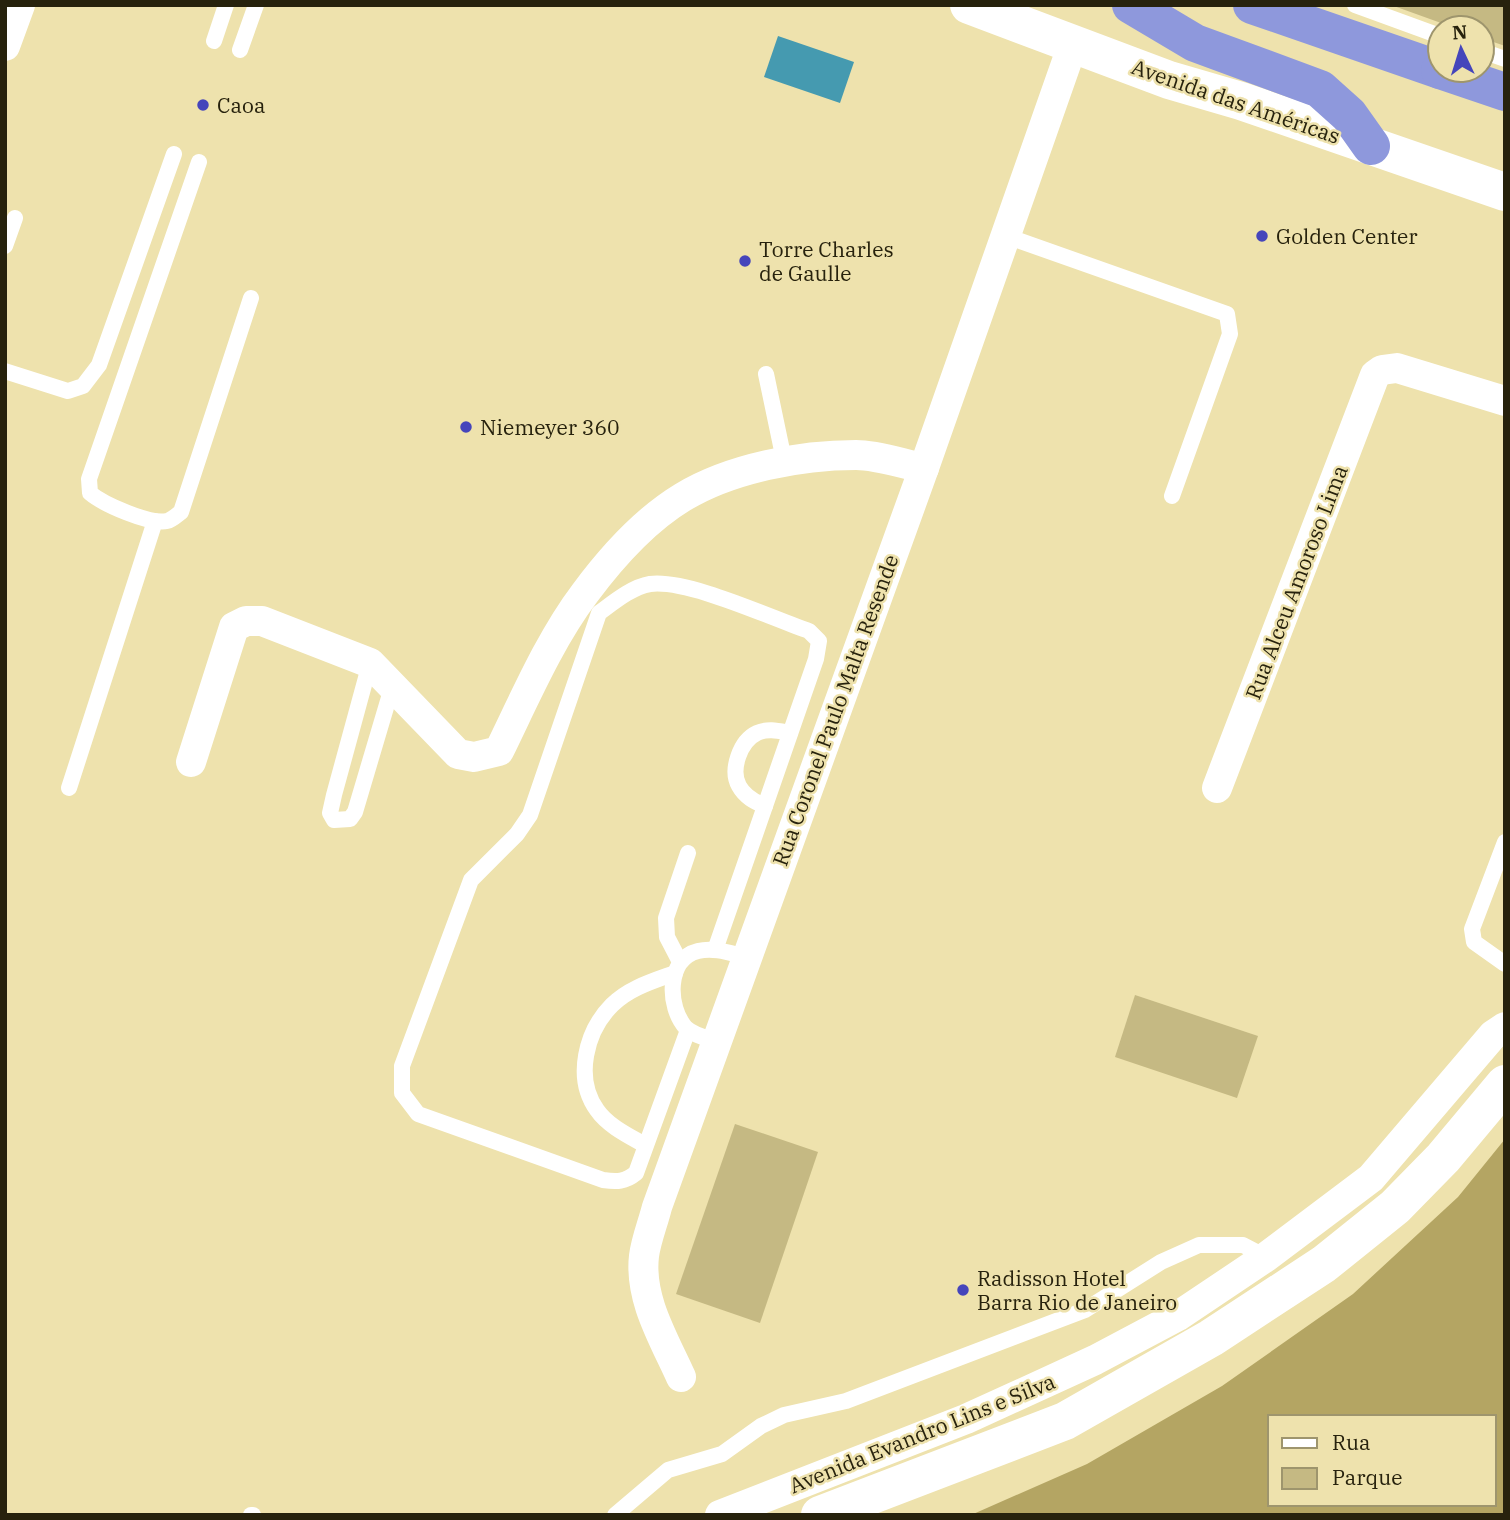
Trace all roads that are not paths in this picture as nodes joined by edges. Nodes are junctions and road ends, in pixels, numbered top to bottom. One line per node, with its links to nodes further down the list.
1 (20, 5): 11 (street)
2 (226, 5): 9 (lane)
3 (256, 5): 12 (lane)
4 (969, 5): 10 (street, Avenida das Américas)
5 (1131, 5): 16 (highway)
6 (1252, 5): 13 (highway)
7 (1355, 5): 8 (lane)
8 (1426, 31)
9 (214, 41)
10 (1073, 44): 16 (street, Avenida das Américas); 21 (street, Rua Coronel Paulo Malta Resende)
11 (5, 46)
12 (240, 50)
13 (1426, 65)
14 (1481, 84): 15 (highway)
15 (1505, 92)
16 (1371, 146): 19 (street, Avenida das Américas)
17 (174, 154): 24 (lane)
18 (199, 162): 30 (lane)
19 (1505, 192)
20 (15, 218): 22 (lane)
21 (1006, 236): 28 (street, Rua Coronel Paulo Malta Resende); 29 (lane)
22 (5, 246)
23 (251, 298): 30 (lane)
24 (5, 371)
25 (766, 374): 27 (lane)
26 (1505, 401): 36 (street, Rua Alceu Amoroso Lima)
27 (784, 460): 28 (street); 32 (street)
28 (924, 468): 41 (street, Rua Coronel Paulo Malta Resende)
29 (1172, 496)
30 (155, 521): 35 (lane)
31 (370, 663): 32 (street); 32 (lane); 34 (street)
32 (393, 684)
33 (790, 733): 37 (lane); 37 (lane); 48 (lane)
34 (191, 762)
35 (69, 788)
36 (1217, 788)
37 (765, 806): 40 (lane)
38 (1505, 842): 42 (lane)
39 (688, 853): 43 (lane)
40 (715, 950): 41 (lane); 43 (lane)
41 (746, 957): 46 (street, Rua Coronel Paulo Malta Resende)
42 (1505, 964)
43 (677, 967): 45 (lane); 48 (lane)
44 (1505, 1027): 49 (street, Avenida Evandro Lins e Silva)
45 (688, 1030): 46 (lane); 48 (lane)
46 (716, 1041): 50 (street, Rua Coronel Paulo Malta Resende)
47 (1505, 1084): 53 (street, Avenida Evandro Lins e Silva)
48 (645, 1145)
49 (1266, 1256): 51 (lane); 52 (street, Avenida Evandro Lins e Silva)
50 (681, 1377)
51 (615, 1515)
52 (720, 1515)
53 (820, 1515)

